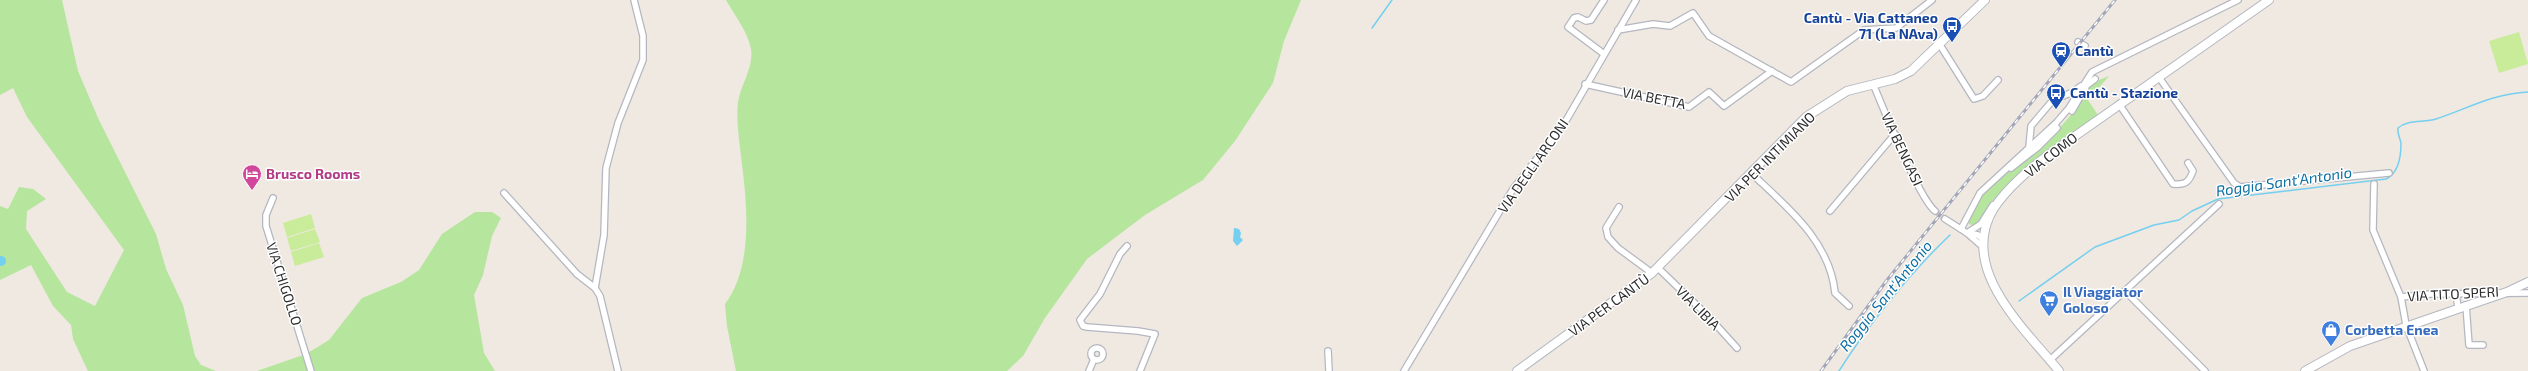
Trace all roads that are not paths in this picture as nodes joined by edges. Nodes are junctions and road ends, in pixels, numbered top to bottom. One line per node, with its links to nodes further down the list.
1 (634, 0): 41 (street)
2 (1604, 0): 12 (street)
3 (1636, 0): 8 (street, VIA DEGLI ARCONI)
4 (1932, 0): 13 (street)
5 (1985, 0): 10 (street, VIA PER INTIMIANO)
6 (2238, 0): 19 (street)
7 (2269, 0): 14 (street, VIA COMO)
8 (1618, 30): 12 (street, VIA DEGLI ARCONI); 13 (street)
9 (2078, 42): 11 (street)
10 (1940, 45): 16 (street); 18 (street, VIA PER INTIMIANO)
11 (2085, 46)
12 (1604, 54): 17 (street, VIA DEGLI ARCONI)
13 (1772, 71): 17 (street, VIA BETTA)
14 (2158, 76): 20 (street, VIA COMO); 25 (street)
15 (2094, 79): 35 (street)
16 (1998, 80)
17 (1585, 84): 61 (street, VIA DEGLI ARCONI)
18 (1873, 84): 21 (street, VIA BENGASI); 24 (street, VIA PER INTIMIANO)
19 (2083, 85): 22 (street); 22 (street)
20 (2119, 104): 23 (street); 29 (street, VIA COMO)
21 (1895, 134): 32 (street); 33 (street, VIA BENGASI)
22 (2029, 147): 35 (street)
23 (2188, 163)
24 (1751, 173): 36 (street, VIA PER INTIMIANO); 48 (street)
25 (2389, 173)
26 (2374, 184): 46 (street, VIA TITO SPERI)
27 (504, 193): 41 (street)
28 (273, 198): 56 (street, VIA CHIGOLLO)
29 (1999, 202): 35 (street); 37 (street, VIA COMO)
30 (2219, 204): 42 (street)
31 (1619, 207): 39 (street, VIA LIBIA)
32 (1830, 211)
33 (1935, 211)
34 (1944, 219): 35 (street)
35 (1963, 231): 37 (street)
36 (1696, 232): 39 (street, VIA PER CANTÙ)
37 (1983, 244): 55 (street, VIA COMO)
38 (1127, 246): 59 (street)
39 (1655, 271): 52 (street, VIA LIBIA); 62 (street, VIA PER CANTÙ)
40 (2528, 282): 43 (street)
41 (595, 288): 57 (street)
42 (2125, 291): 55 (street); 64 (street)
43 (2507, 292): 44 (street, VIA TITO SPERI); 45 (street, VIA TITO SPERI); 47 (street)
44 (2528, 293)
45 (2456, 294): 46 (street, VIA TITO SPERI); 49 (street)
46 (2400, 297): 50 (street)
47 (2466, 305): 49 (street); 51 (street)
48 (1849, 306)
49 (2458, 307): 50 (street)
50 (2406, 325): 65 (street); 66 (street)
51 (2484, 345)
52 (1737, 348)
53 (1328, 351): 60 (street)
54 (1094, 359): 58 (street)
55 (2050, 360): 63 (street, VIA COMO)
56 (311, 371)
57 (618, 371)
58 (1089, 371)
59 (1140, 371)
60 (1329, 371)
61 (1404, 371)
62 (1517, 371)
63 (2058, 371)
64 (2204, 371)
65 (2305, 371)
66 (2424, 371)

